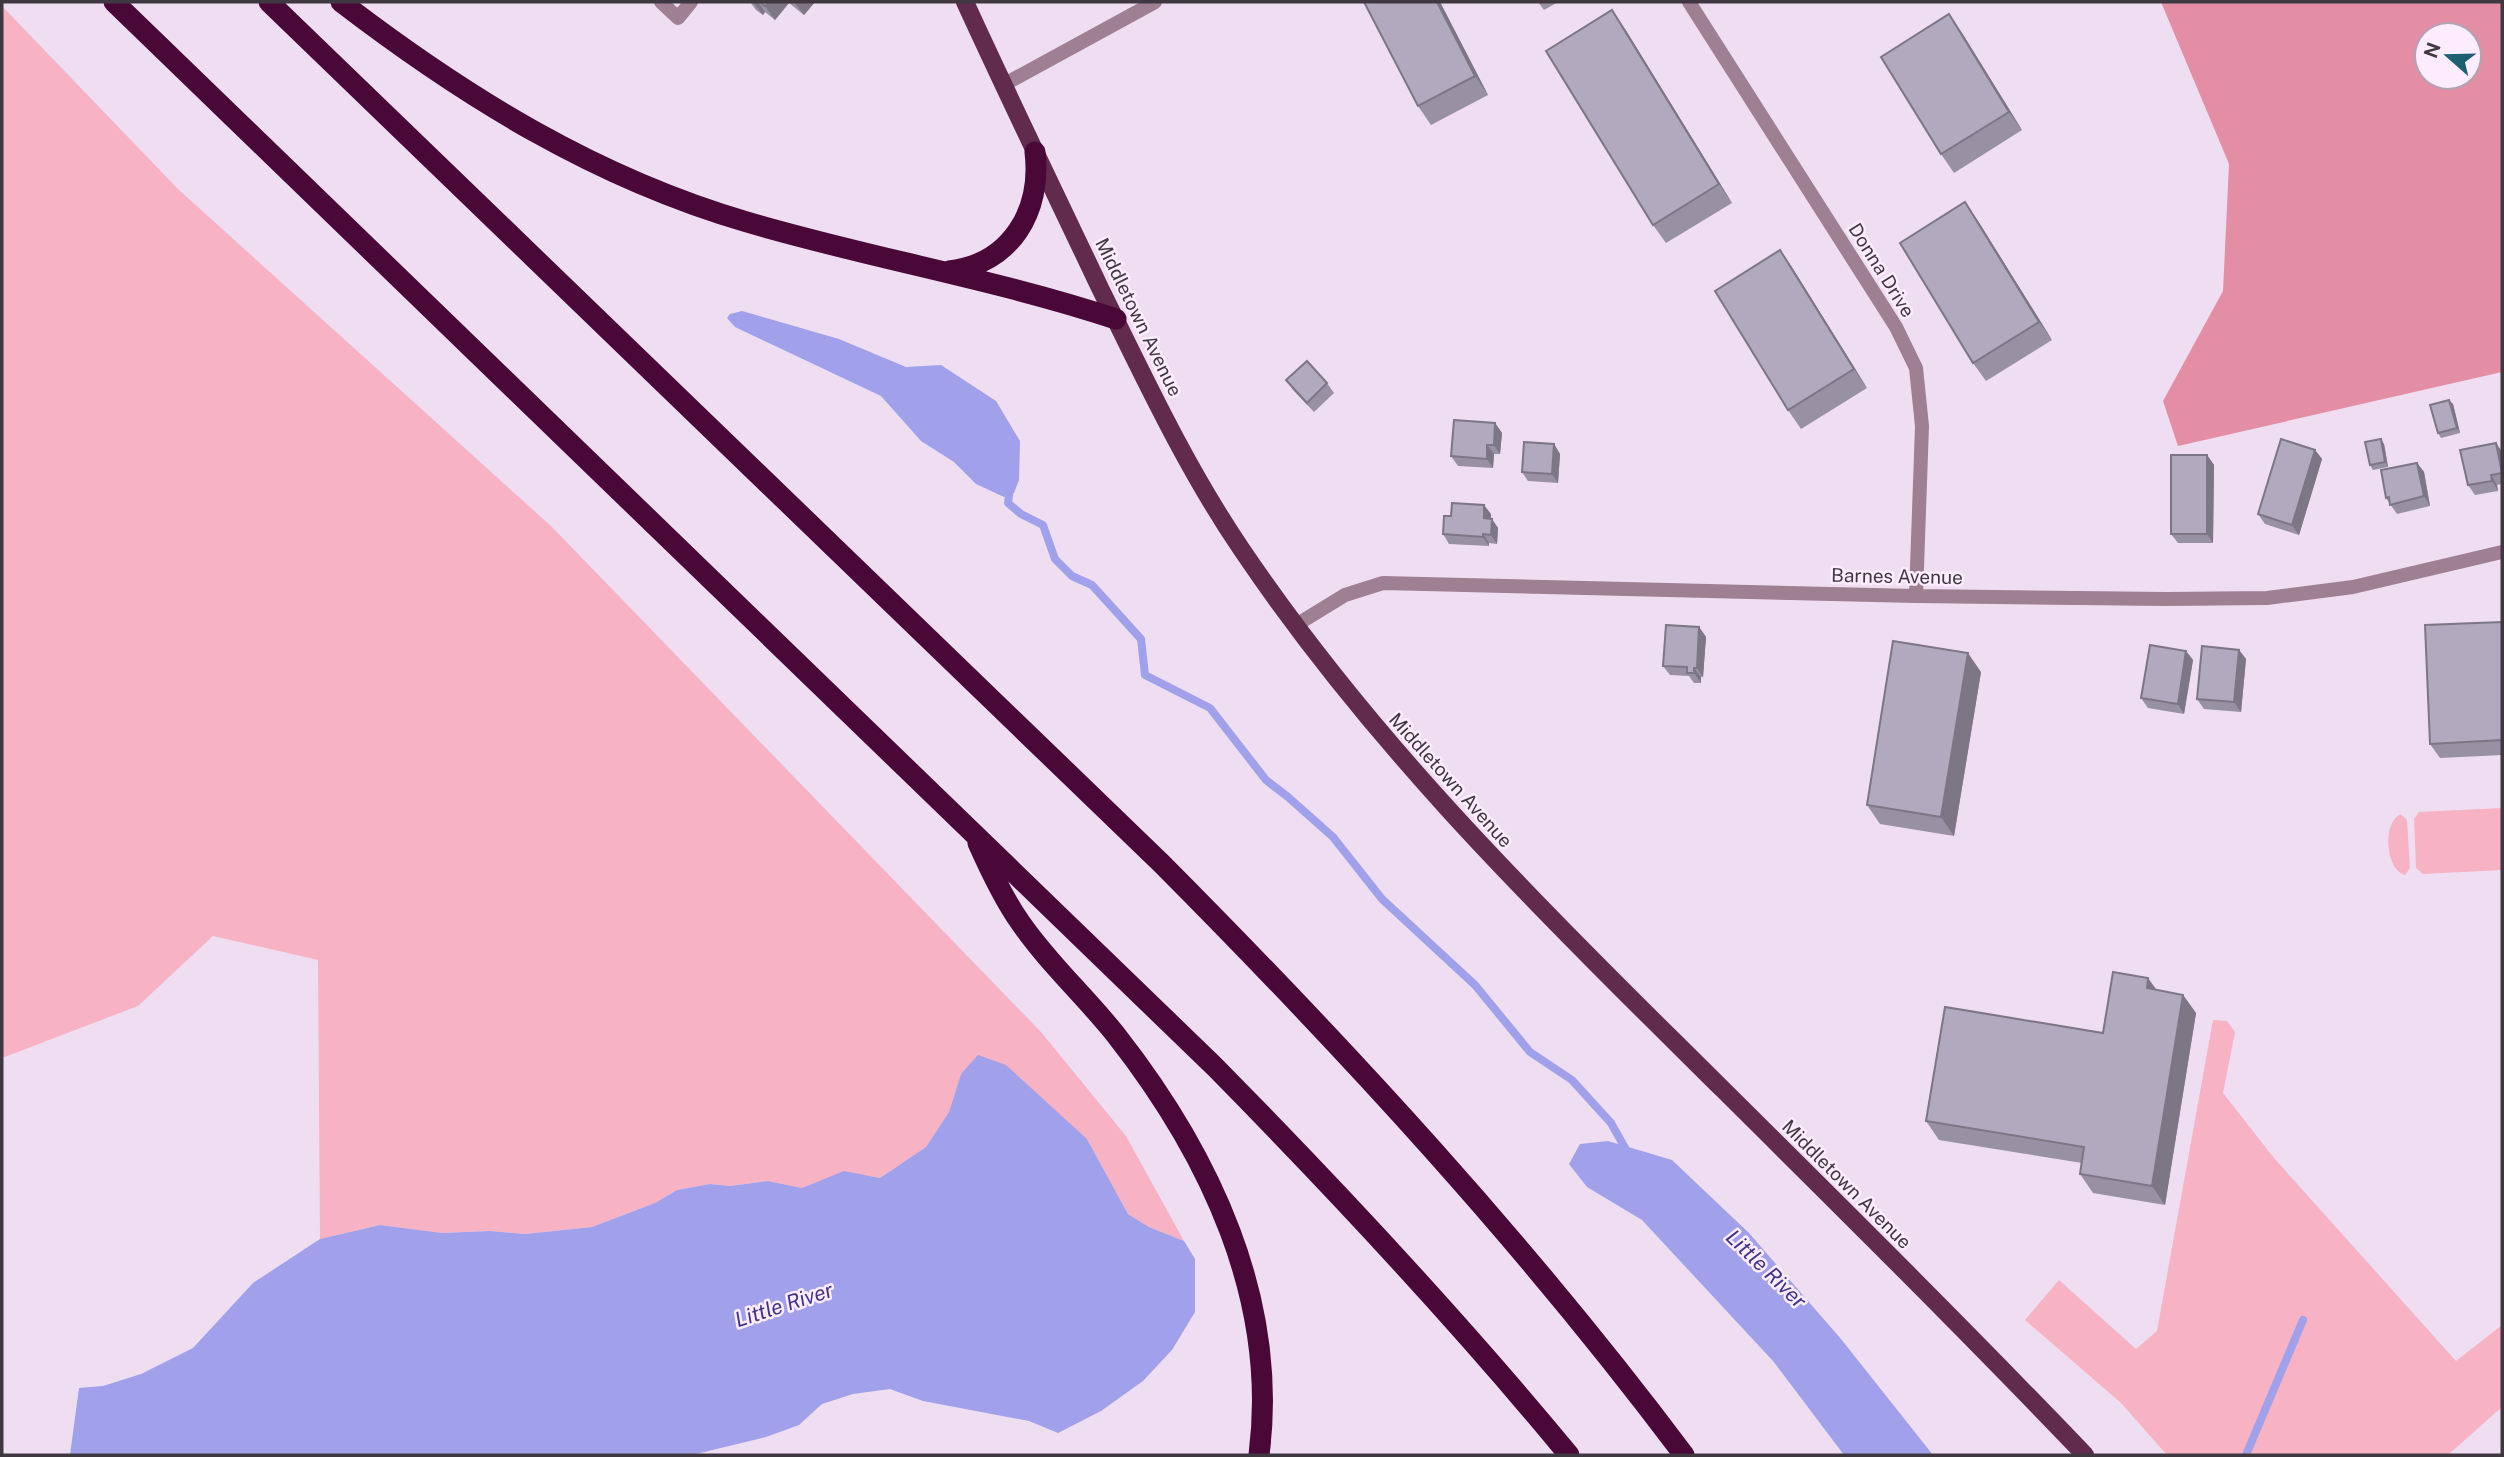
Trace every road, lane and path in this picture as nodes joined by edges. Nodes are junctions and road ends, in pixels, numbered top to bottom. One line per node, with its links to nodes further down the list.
1 (114, 2): 16 (highway)
2 (269, 2): 19 (highway)
3 (341, 2): 11 (highway)
4 (661, 2): 5 (street)
5 (691, 2)
6 (965, 2): 9 (main road, Middletown Avenue)
7 (1155, 2): 9 (street)
8 (1689, 2): 14 (street, Donna Drive)
9 (1003, 85): 10 (main road, Middletown Avenue)
10 (1035, 152): 11 (highway); 12 (main road, Middletown Avenue)
11 (936, 271): 12 (highway)
12 (1115, 319): 15 (main road, Middletown Avenue)
13 (2502, 552): 14 (street, Barnes Avenue)
14 (1916, 596): 15 (street, Barnes Avenue)
15 (1296, 625): 20 (main road, Middletown Avenue)
16 (973, 831): 17 (highway); 18 (highway)
17 (1259, 1455)
18 (1569, 1455)
19 (1684, 1455)
20 (2085, 1455)

